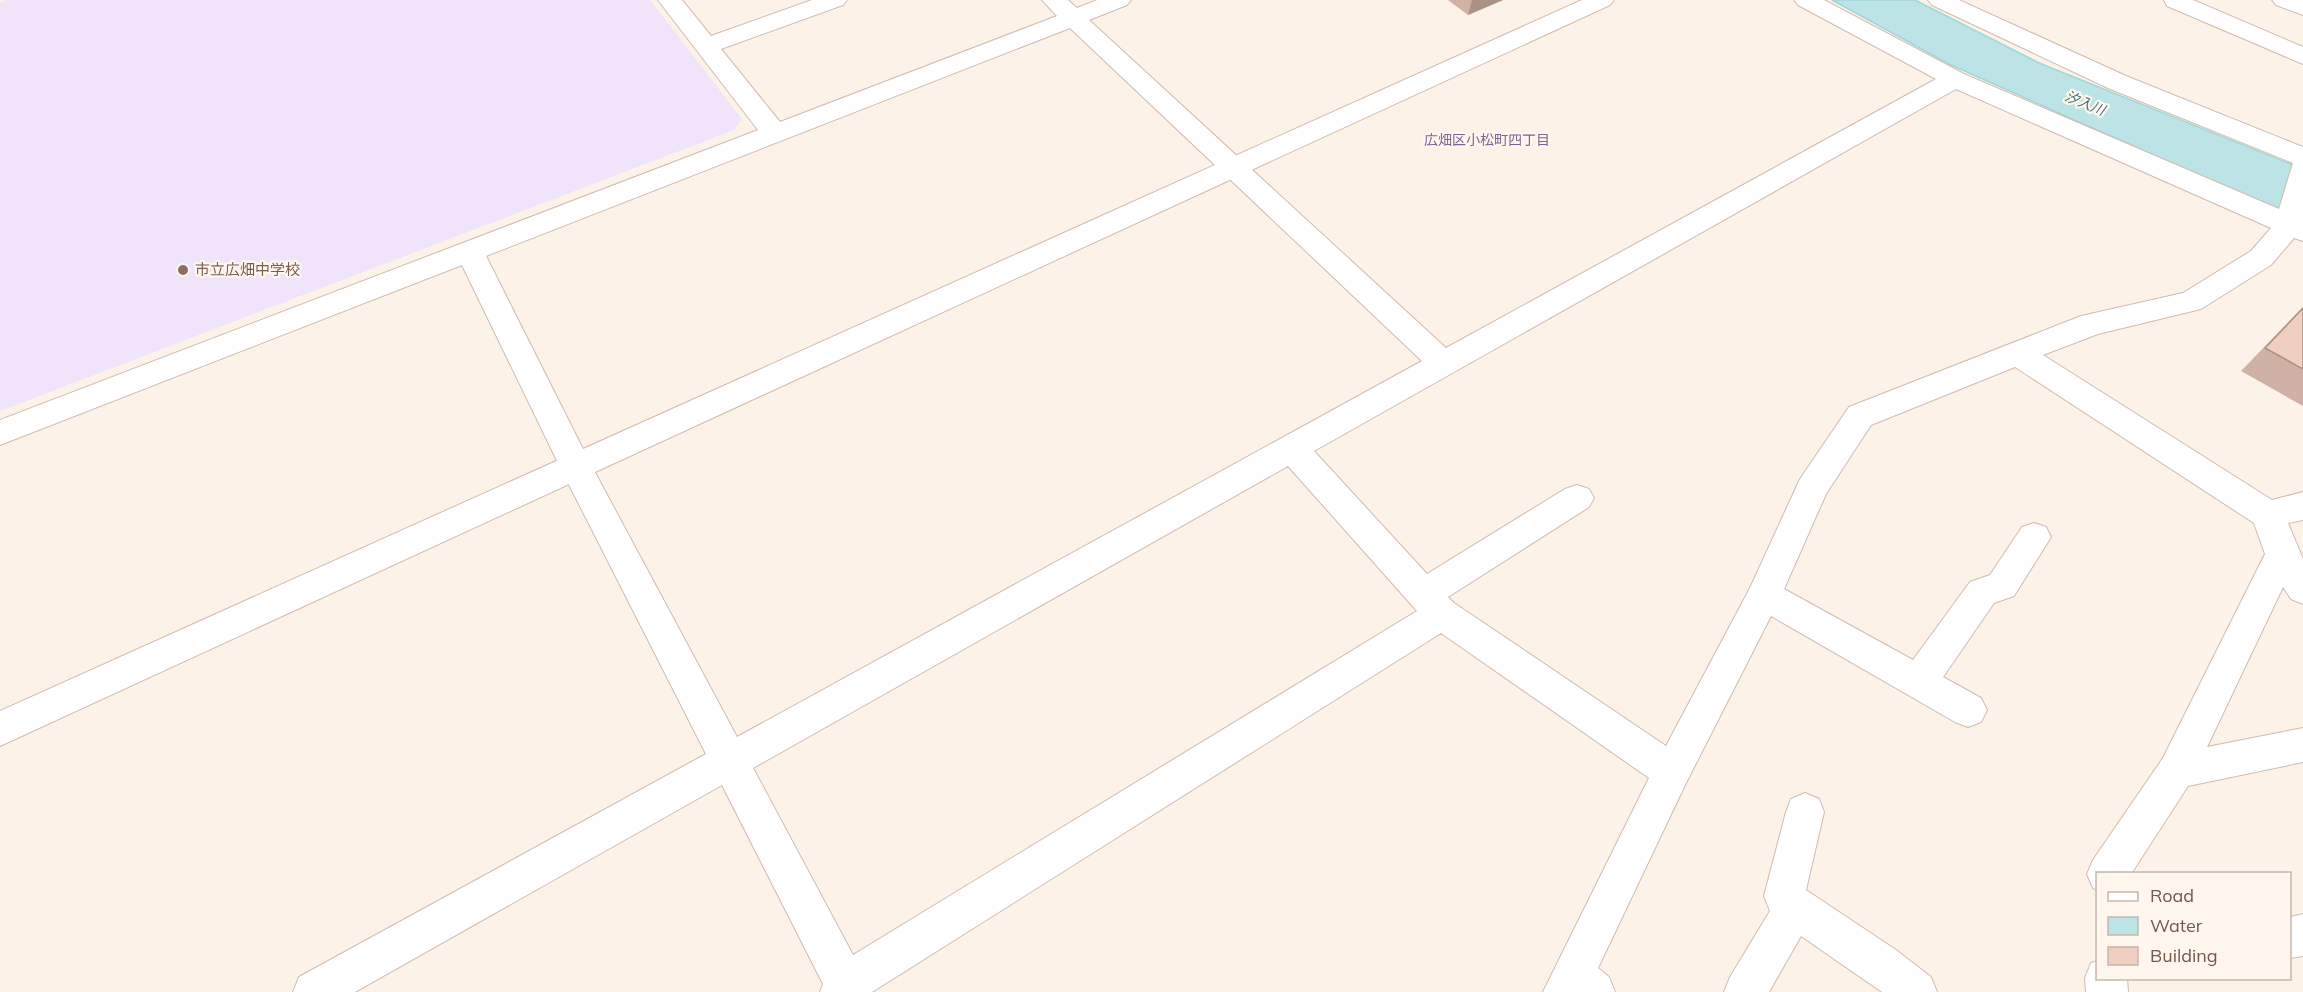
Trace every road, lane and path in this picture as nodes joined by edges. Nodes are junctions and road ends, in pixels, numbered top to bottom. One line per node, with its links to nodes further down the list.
1 (670, 0): 11 (street)
2 (835, 0): 11 (street)
3 (1119, 0): 10 (street)
4 (1602, 0): 16 (street)
5 (1806, 0): 13 (street)
6 (1940, 0): 15 (street)
7 (2284, 0): 9 (street)
8 (2175, 1): 12 (street)
9 (2303, 8)
10 (1064, 9): 14 (street); 16 (street)
11 (706, 46): 14 (street)
12 (2303, 56)
13 (1955, 79): 18 (street); 21 (street)
14 (774, 132): 19 (street)
15 (2303, 156)
16 (1233, 167): 21 (street); 24 (street)
17 (2303, 168): 18 (street)
18 (2296, 229): 20 (street)
19 (470, 252): 22 (street); 24 (street)
20 (2016, 353): 27 (street); 31 (street)
21 (1443, 363): 23 (street)
22 (0, 433)
23 (1291, 448): 32 (street); 37 (street)
24 (576, 467): 35 (street); 37 (street)
25 (1576, 498): 32 (street)
26 (2303, 506): 27 (street)
27 (2268, 515): 29 (street)
28 (2034, 537): 33 (street)
29 (2282, 554): 30 (street); 38 (street)
30 (2303, 589)
31 (1764, 595): 33 (street); 39 (street)
32 (1432, 604): 39 (street); 44 (street)
33 (1919, 682): 34 (street)
34 (1968, 710)
35 (0, 729)
36 (2303, 745): 38 (street)
37 (729, 761): 44 (street); 45 (street)
38 (2176, 771): 41 (street)
39 (1672, 772): 43 (street)
40 (1805, 812): 42 (street)
41 (2108, 872)
42 (1795, 908): 46 (street); 47 (street)
43 (1577, 986)
44 (846, 989)
45 (314, 992)
46 (1745, 992)
47 (1916, 992)

